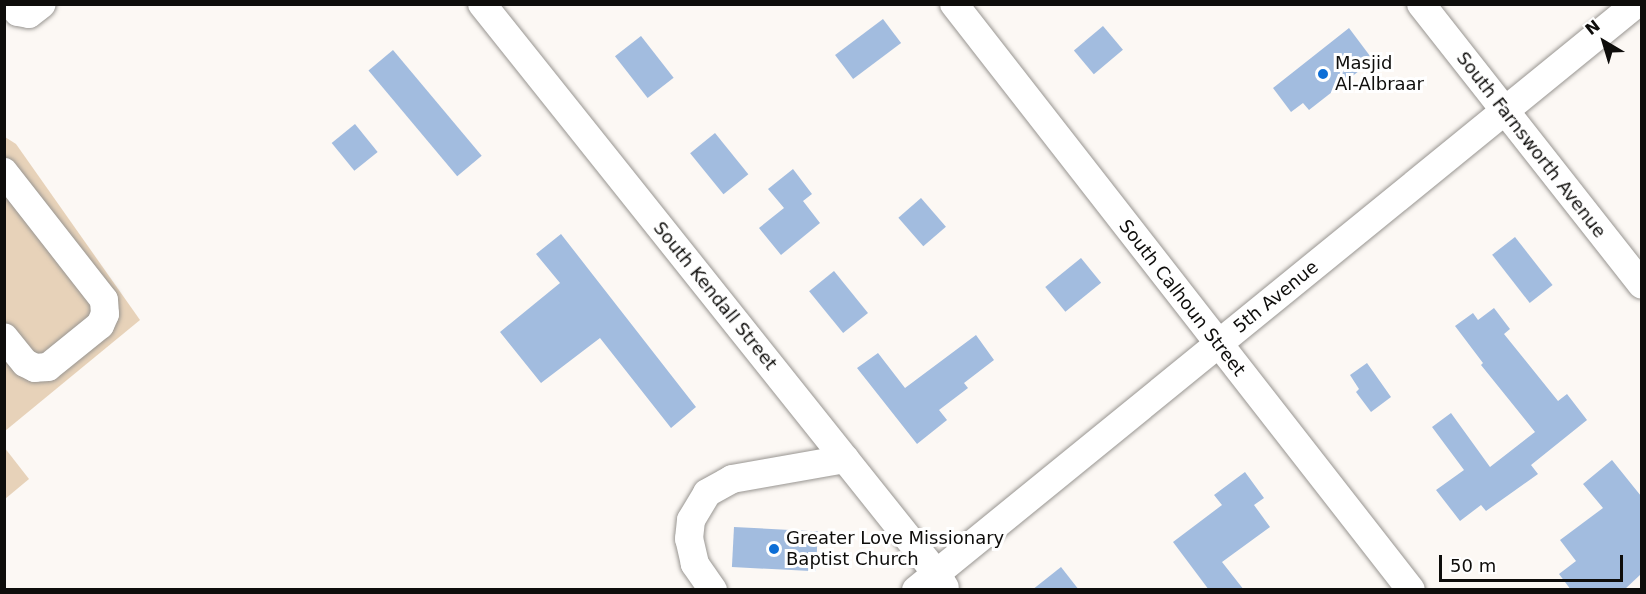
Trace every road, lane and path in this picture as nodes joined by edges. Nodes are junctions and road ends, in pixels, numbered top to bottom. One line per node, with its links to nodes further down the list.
1 (12, 4): 2 (street)
2 (42, 4)
3 (482, 4): 12 (street, South Kendall Street)
4 (954, 4): 11 (street, South Calhoun Street)
5 (1421, 4): 7 (street, South Farnsworth Avenue)
6 (1636, 4): 7 (street, 5th Avenue)
7 (1504, 110): 9 (street, South Farnsworth Avenue); 11 (street, 5th Avenue)
8 (4, 172): 10 (street)
9 (1641, 285)
10 (4, 337)
11 (1218, 344): 13 (street, 5th Avenue); 15 (street, South Calhoun Street)
12 (845, 459): 13 (street, South Kendall Street); 14 (street)
13 (933, 584)
14 (713, 590)
15 (1411, 590)

